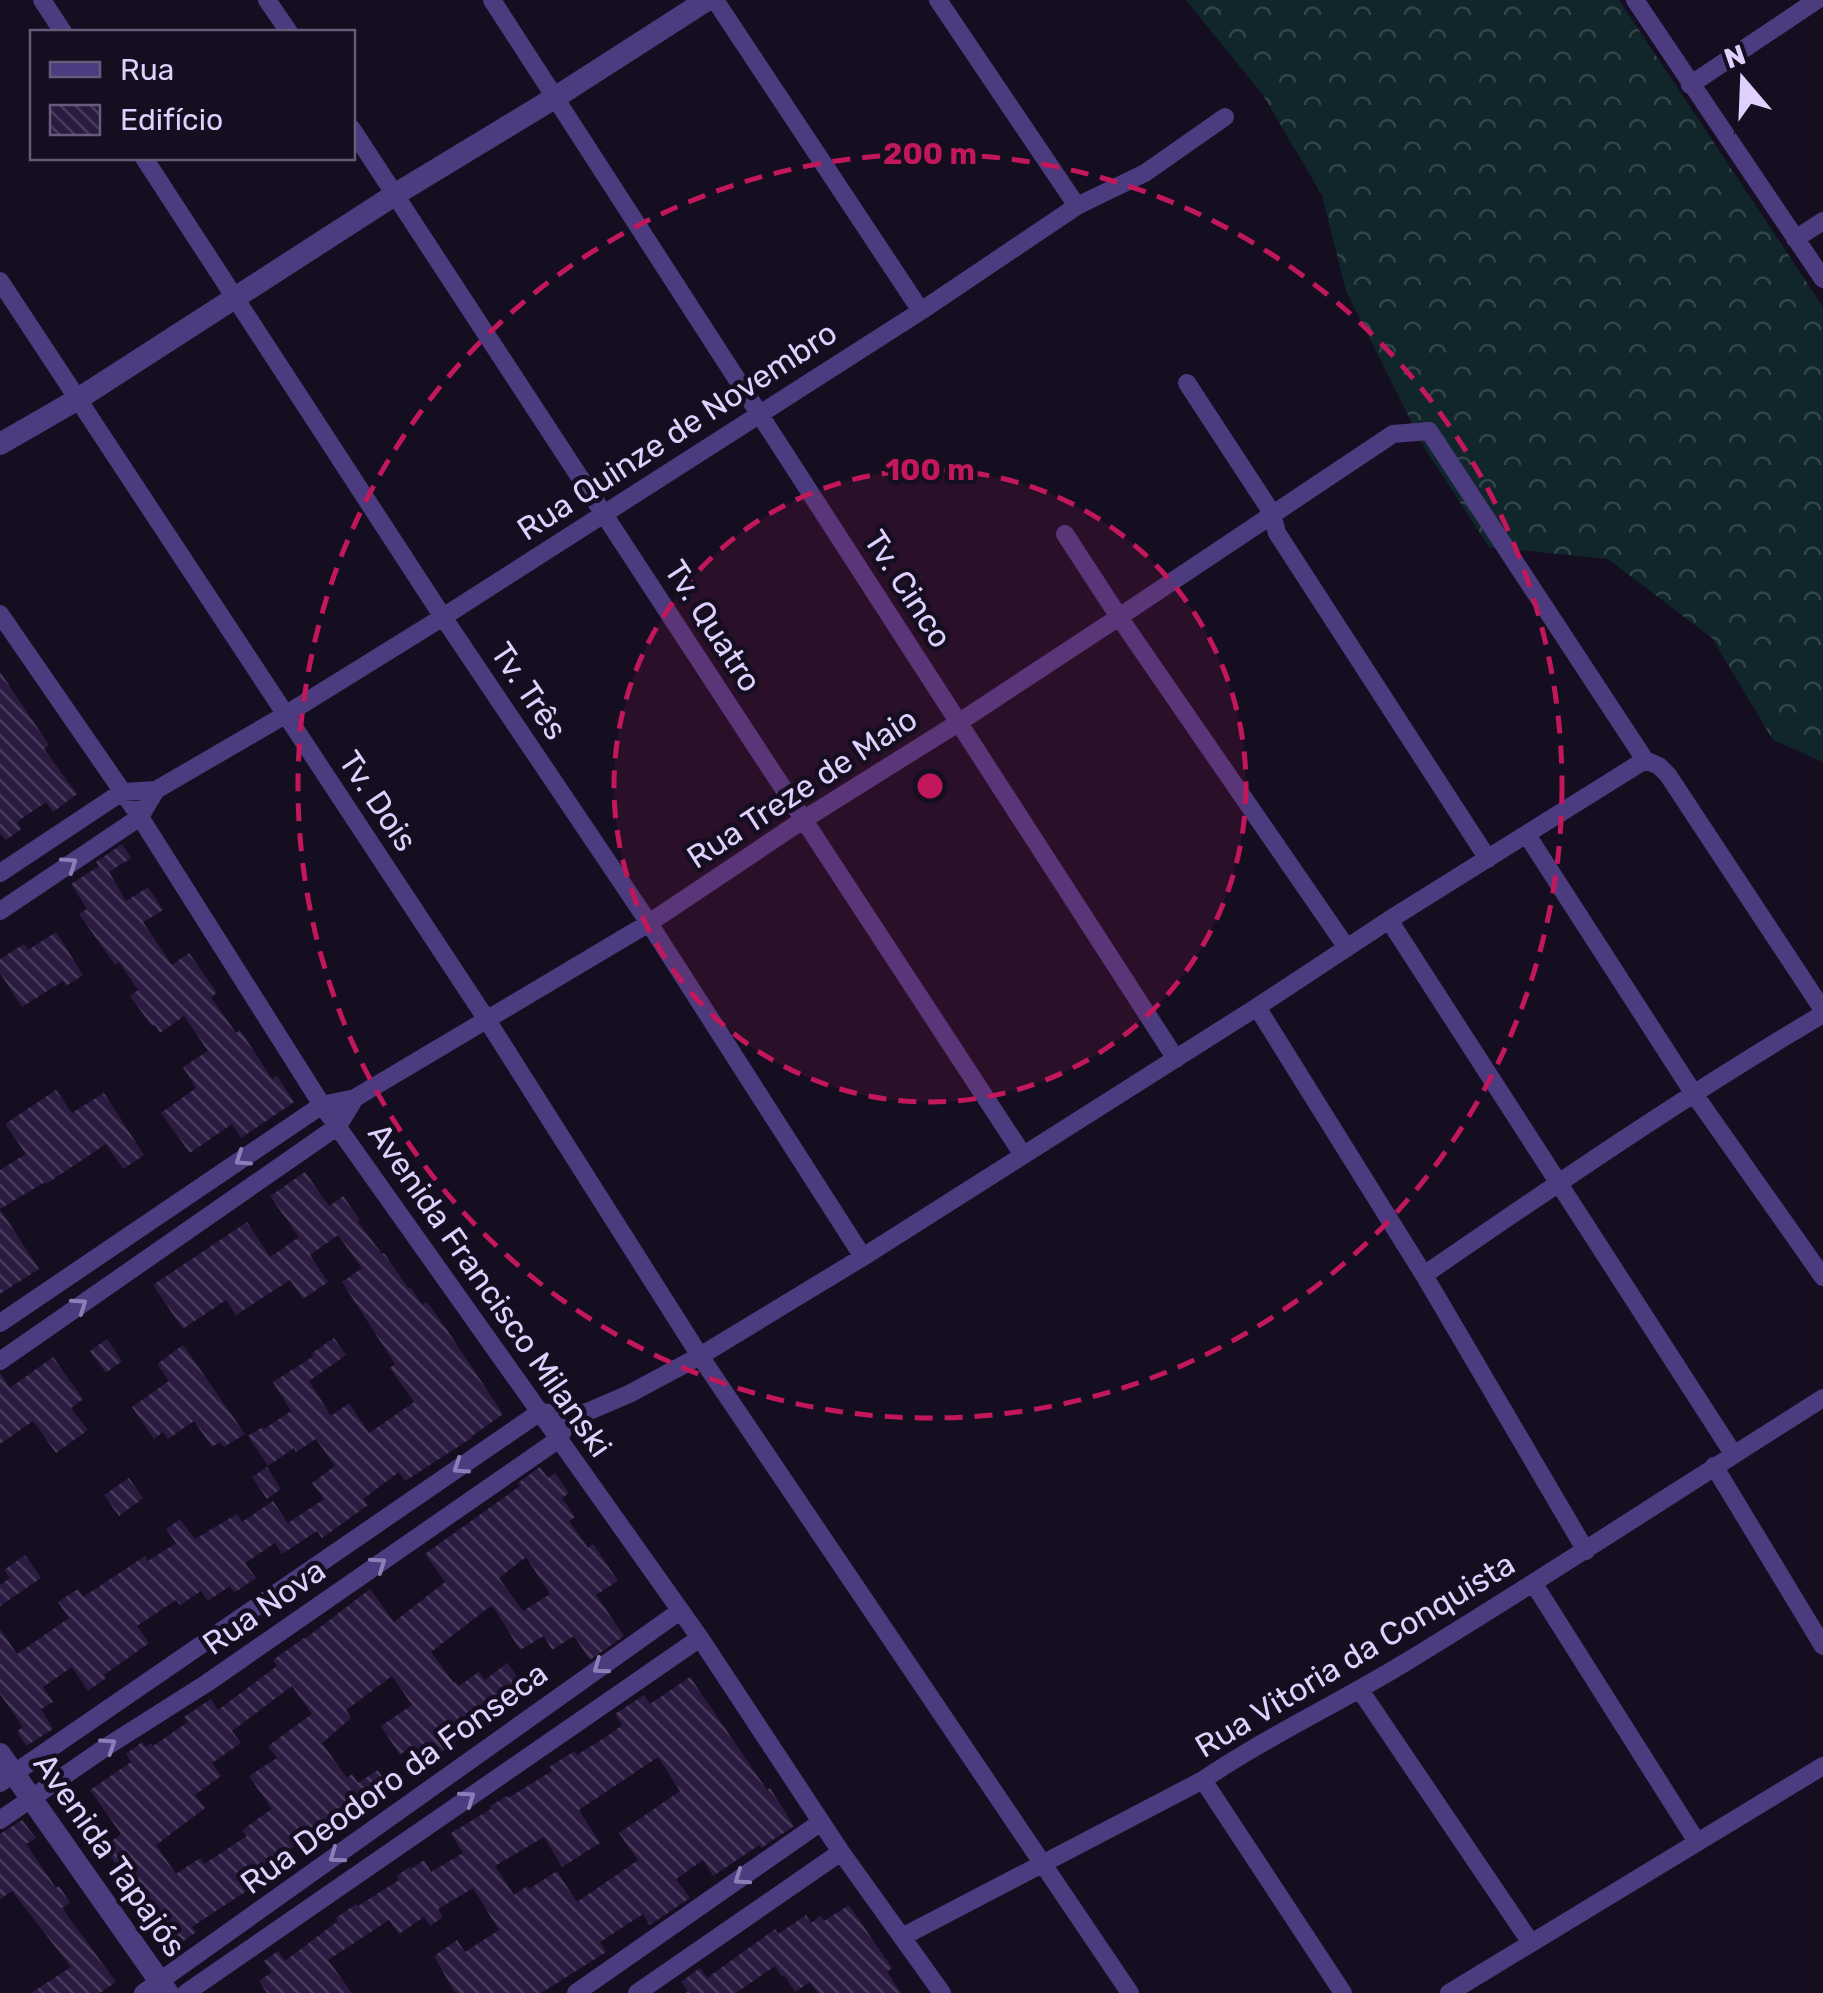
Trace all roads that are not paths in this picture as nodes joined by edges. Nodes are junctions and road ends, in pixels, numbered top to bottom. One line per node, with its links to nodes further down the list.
1 (42, 0): 9 (street)
2 (267, 0): 10 (street)
3 (492, 0): 12 (street, Tv. Cinco)
4 (707, 0): 12 (street)
5 (715, 0): 23 (street)
6 (938, 0): 17 (street)
7 (1634, 0): 11 (street)
8 (1817, 0): 11 (street)
9 (62, 30)
10 (288, 30)
11 (1690, 85): 19 (street)
12 (556, 97): 16 (street); 26 (street, Tv. Cinco)
13 (1225, 116): 17 (street, Rua Quinze de Novembro)
14 (355, 133): 16 (street, Tv. Quatro)
15 (145, 160): 22 (street, Tv. Três)
16 (396, 194): 22 (street); 28 (street, Tv. Quatro)
17 (1076, 206): 23 (street, Rua Quinze de Novembro)
18 (1823, 221): 19 (street)
19 (1795, 240): 20 (street)
20 (1823, 279)
21 (0, 281): 25 (street, Tv. Dois)
22 (235, 298): 25 (street); 32 (street, Tv. Três)
23 (920, 311): 26 (street, Rua Quinze de Novembro)
24 (1187, 383): 29 (street)
25 (78, 399): 27 (street); 34 (street, Tv. Dois)
26 (760, 414): 28 (street, Rua Quinze de Novembro); 35 (street, Tv. Cinco)
27 (0, 444)
28 (605, 513): 32 (street, Rua Quinze de Novembro); 40 (street, Tv. Quatro)
29 (1272, 514): 33 (street, Rua Treze de Maio); 36 (street, Rua Treze de Maio); 42 (street)
30 (1065, 534): 33 (street)
31 (0, 614): 38 (street, Avenida Francisco Milanski)
32 (443, 617): 34 (street, Rua Quinze de Novembro); 46 (street, Tv. Três)
33 (1119, 617): 35 (street, Rua Treze de Maio); 47 (street)
34 (285, 715): 37 (street, Rua Quinze de Novembro); 50 (street, Tv. Dois)
35 (958, 723): 40 (street, Rua Treze de Maio); 51 (street, Tv. Cinco)
36 (1645, 760): 41 (street); 49 (street)
37 (156, 790): 38 (street, Rua Quinze de Novembro); 39 (street, Rua Quinze de Novembro)
38 (122, 792): 39 (street, Avenida Francisco Milanski); 43 (street)
39 (140, 817): 44 (street, Rua Quinze de Novembro, one-way to 39); 54 (street, Avenida Francisco Milanski)
40 (803, 820): 46 (street, Rua Treze de Maio); 56 (street, Tv. Quatro)
41 (1527, 836): 42 (street); 52 (street)
42 (1488, 859): 45 (street)
43 (0, 873)
44 (0, 911)
45 (1389, 920): 47 (street); 57 (street)
46 (649, 923): 50 (street, Rua Treze de Maio); 58 (street, Tv. Três)
47 (1347, 948): 48 (street)
48 (1257, 1007): 51 (street); 59 (street)
49 (1823, 1012): 52 (street)
50 (487, 1020): 53 (street, Rua Treze de Maio); 62 (street, Tv. Dois)
51 (1176, 1059): 56 (street)
52 (1694, 1094): 57 (street); 60 (street)
53 (356, 1098): 54 (street, Rua Treze de Maio); 55 (street, Rua Treze de Maio)
54 (322, 1104): 55 (street, Avenida Francisco Milanski); 61 (street, Rua Treze de Maio, one-way to 61)
55 (338, 1126): 63 (street, Rua Treze de Maio, one-way to 55); 65 (street, Avenida Francisco Milanski)
56 (1023, 1156): 58 (street)
57 (1560, 1181): 59 (street); 68 (street)
58 (864, 1257): 62 (street)
59 (1424, 1275): 70 (street)
60 (1823, 1277)
61 (0, 1324)
62 (700, 1356): 66 (street); 84 (street, Tv. Dois)
63 (0, 1361)
64 (1823, 1398): 68 (street, Rua Vitoria da Conquista)
65 (540, 1412): 66 (street); 67 (street, Avenida Francisco Milanski); 77 (street, Rua Nova, one-way to 77)
66 (573, 1416): 67 (street)
67 (558, 1439): 72 (street, Avenida Francisco Milanski); 79 (street, Rua Nova, one-way to 67)
68 (1734, 1454): 69 (street, Rua Vitoria da Conquista)
69 (1714, 1466): 70 (street, Rua Vitoria da Conquista); 74 (street)
70 (1586, 1551): 71 (street, Rua Vitoria da Conquista)
71 (1534, 1584): 75 (street, Rua Vitoria da Conquista); 82 (street)
72 (680, 1611): 73 (street, Avenida Francisco Milanski); 87 (street, Rua Deodoro da Fonseca, one-way to 87)
73 (700, 1638): 81 (street, Avenida Francisco Milanski); 88 (street, Rua Deodoro da Fonseca, one-way to 73)
74 (1823, 1646)
75 (1360, 1690): 78 (street, Rua Vitoria da Conquista); 86 (street)
76 (1823, 1766): 82 (street)
77 (4, 1771): 79 (street, Avenida Tapajós)
78 (1203, 1780): 84 (street, Rua Vitoria da Conquista); 93 (street)
79 (31, 1798): 80 (street, Rua Nova); 87 (street, Avenida Tapajós)
80 (0, 1820)
81 (821, 1822): 83 (street, Avenida Francisco Milanski); 89 (street, one-way to 89)
82 (1698, 1842): 86 (street)
83 (841, 1852): 85 (street, Avenida Francisco Milanski); 90 (street)
84 (1041, 1864): 85 (street, Rua Vitoria da Conquista); 92 (street, Tv. Dois)
85 (902, 1937): 91 (street, Avenida Francisco Milanski)
86 (1531, 1943): 94 (street)
87 (157, 1989)
88 (186, 1993)
89 (576, 1993)
90 (636, 1993)
91 (942, 1993)
92 (1130, 1993)
93 (1342, 1993)
94 (1449, 1993)

